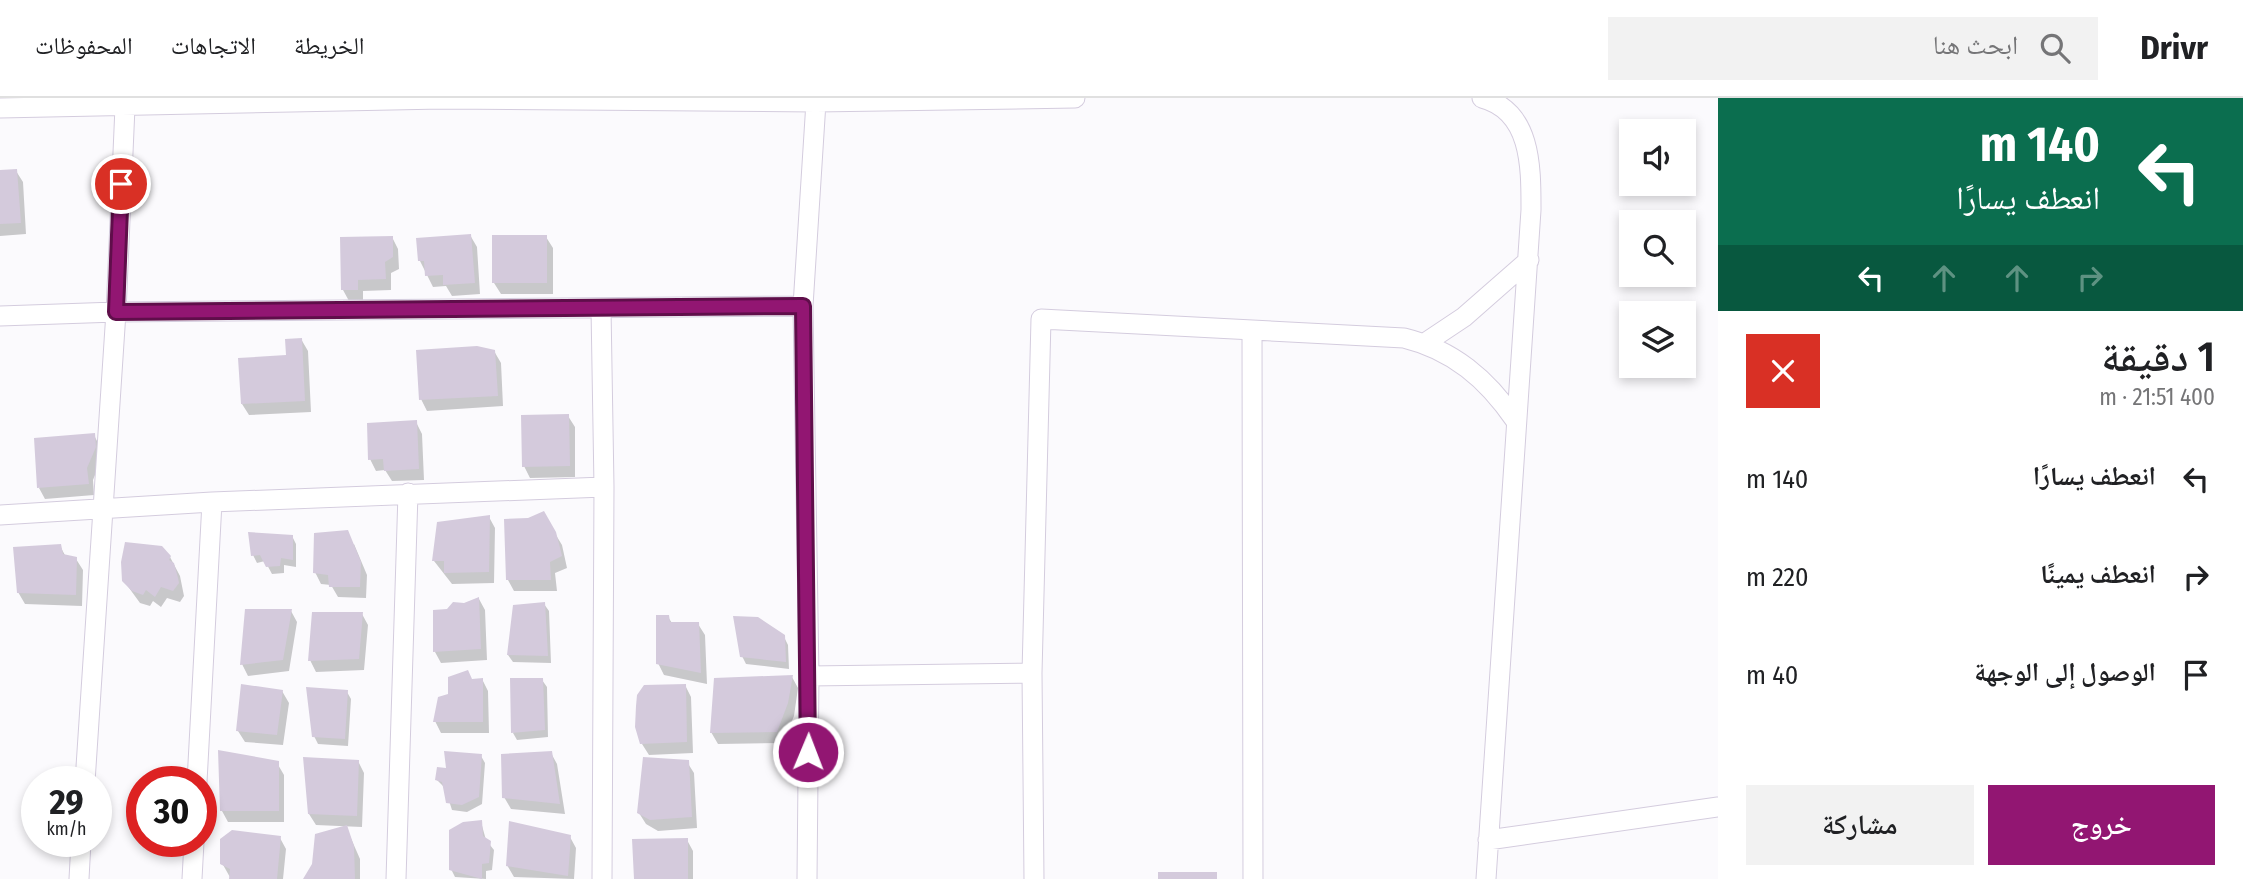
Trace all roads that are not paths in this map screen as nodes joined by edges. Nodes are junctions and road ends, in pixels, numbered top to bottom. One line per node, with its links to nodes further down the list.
1 (442, 98): 4 (street); 6 (street)
2 (1075, 98): 4 (street)
3 (1482, 98): 8 (street)
4 (816, 102): 9 (street)
5 (43, 103): 6 (street); 7 (street)
6 (125, 107): 11 (street)
7 (0, 108)
8 (1529, 260): 14 (street); 15 (street)
9 (803, 306): 10 (street); 22 (street)
10 (601, 308): 11 (street); 16 (street)
11 (116, 312): 12 (street); 19 (street)
12 (0, 316)
13 (1252, 330): 14 (street); 21 (street); 35 (street)
14 (1425, 343): 15 (street)
15 (1515, 420): 26 (street)
16 (604, 487): 17 (street); 32 (street)
17 (408, 493): 18 (street); 31 (street)
18 (212, 502): 19 (street); 24 (street)
19 (103, 511): 20 (street); 23 (street)
20 (0, 515)
21 (1032, 673): 22 (street); 34 (street)
22 (809, 676): 33 (street)
23 (86, 766)
24 (198, 766)
25 (1718, 807): 26 (street)
26 (1488, 840): 36 (street)
27 (80, 857): 29 (street)
28 (193, 857): 30 (street)
29 (79, 879)
30 (192, 879)
31 (396, 879)
32 (602, 879)
33 (807, 879)
34 (1034, 879)
35 (1253, 879)
36 (1486, 879)

